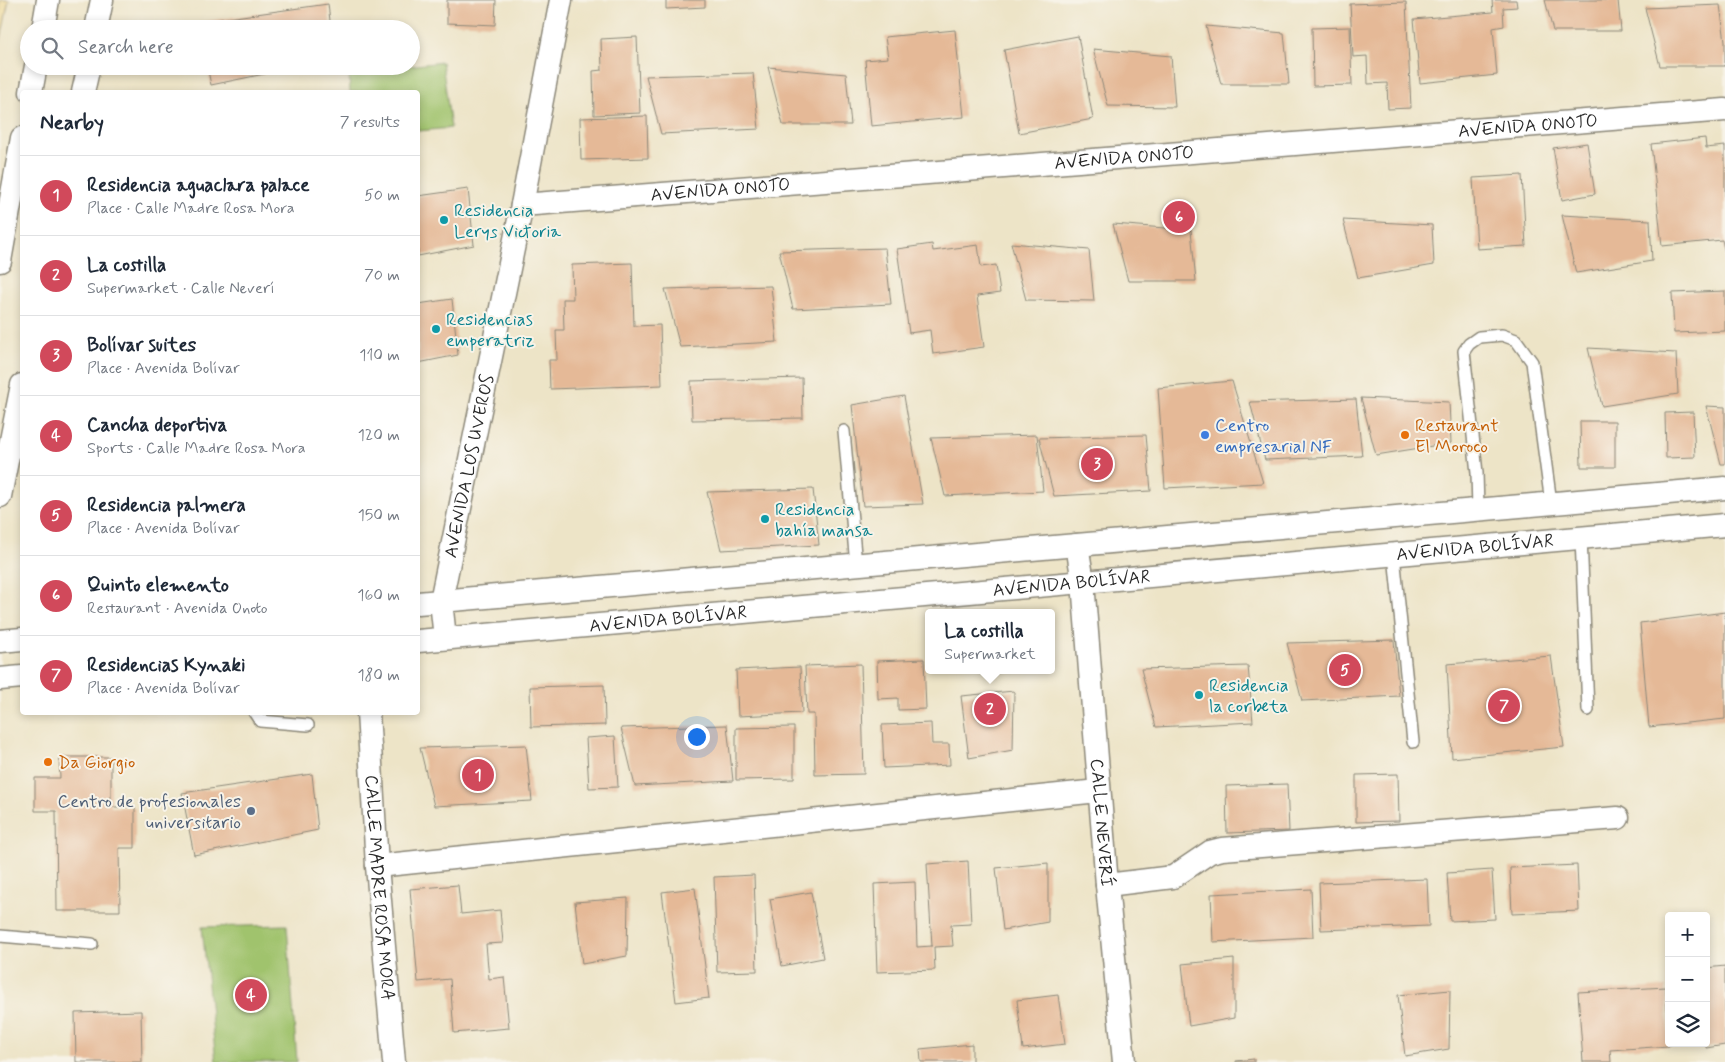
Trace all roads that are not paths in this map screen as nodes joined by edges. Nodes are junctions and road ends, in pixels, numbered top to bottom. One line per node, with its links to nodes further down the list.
1 (48, 0): 4 (street)
2 (102, 0): 5 (street)
3 (561, 0): 12 (street, AVENIDA LOS UVEROS)
4 (45, 20)
5 (98, 20)
6 (34, 75): 8 (street)
7 (87, 75): 9 (street)
8 (31, 90)
9 (83, 90)
10 (1725, 110): 12 (street, AVENIDA ONOTO)
11 (20, 149): 13 (street)
12 (522, 205): 26 (street, AVENIDA LOS UVEROS)
13 (0, 261)
14 (20, 395): 17 (street)
15 (844, 431): 24 (lane)
16 (1725, 488): 18 (street, AVENIDA BOLÍVAR)
17 (0, 496)
18 (1552, 503): 19 (street, AVENIDA BOLÍVAR); 19 (lane)
19 (1478, 509): 22 (street, AVENIDA BOLÍVAR)
20 (1725, 525): 21 (street, AVENIDA BOLÍVAR)
21 (1581, 536): 23 (street, AVENIDA BOLÍVAR); 34 (lane)
22 (1077, 545): 24 (street, AVENIDA BOLÍVAR); 25 (street, CALLE NEVERÍ)
23 (1394, 555): 25 (street, AVENIDA BOLÍVAR); 38 (lane)
24 (856, 565): 26 (street, AVENIDA BOLÍVAR)
25 (1083, 582): 28 (street, AVENIDA BOLÍVAR); 39 (street, CALLE NEVERÍ)
26 (441, 601): 27 (street, AVENIDA BOLÍVAR); 28 (street, AVENIDA LOS UVEROS)
27 (420, 603)
28 (445, 638): 31 (street, AVENIDA BOLÍVAR)
29 (20, 639): 30 (street)
30 (0, 641)
31 (420, 641)
32 (20, 677): 33 (street)
33 (0, 679)
34 (1588, 710)
35 (256, 715): 37 (lane)
36 (368, 715): 41 (street, CALLE MADRE ROSA MORA)
37 (308, 725)
38 (1413, 742)
39 (1098, 791): 41 (street); 42 (street, CALLE NEVERÍ)
40 (1618, 818): 42 (street)
41 (377, 866): 45 (street, CALLE MADRE ROSA MORA)
42 (1107, 885): 46 (street, CALLE NEVERÍ)
43 (0, 936): 44 (lane)
44 (92, 944)
45 (394, 1062)
46 (1124, 1062)

